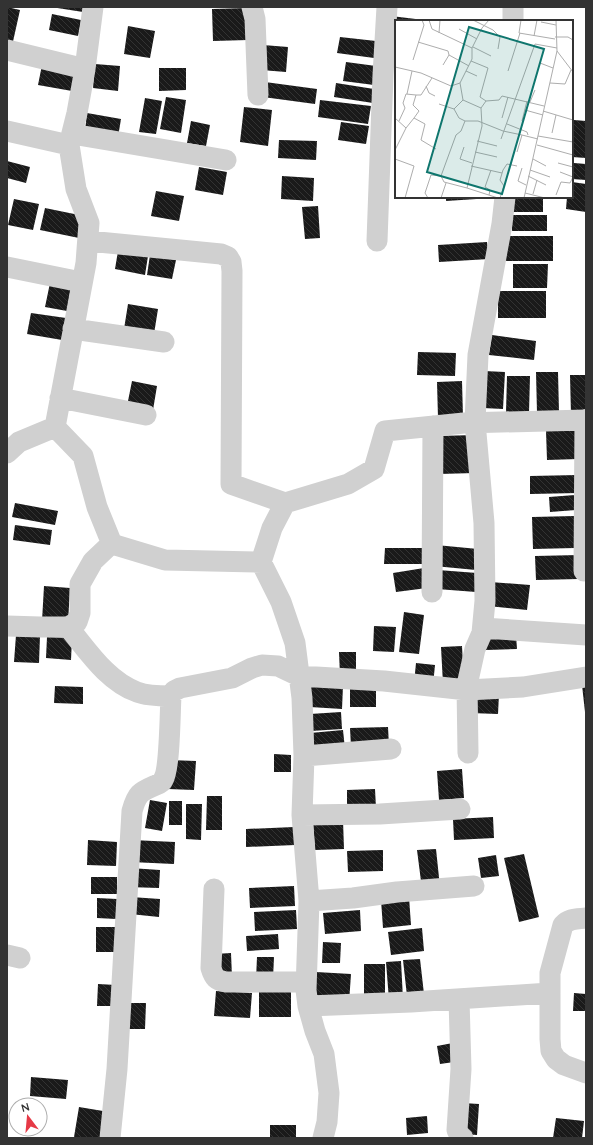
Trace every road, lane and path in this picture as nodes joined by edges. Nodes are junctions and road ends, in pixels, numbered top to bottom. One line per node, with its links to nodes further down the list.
1 (93, 7): 7 (street)
2 (252, 7): 8 (street)
3 (387, 7): 14 (street)
4 (513, 7): 5 (street)
5 (513, 20)
6 (7, 50): 7 (street)
7 (85, 69): 10 (street)
8 (258, 95)
9 (7, 131): 10 (street)
10 (70, 139): 11 (street); 13 (street)
11 (226, 160)
12 (505, 198): 22 (street)
13 (88, 241): 16 (street); 27 (street)
14 (377, 241)
15 (7, 266): 16 (street)
16 (82, 282): 17 (street)
17 (73, 329): 18 (street); 19 (street)
18 (164, 342)
19 (60, 398): 20 (street); 24 (street)
20 (146, 415)
21 (585, 420): 22 (street); 26 (street)
22 (475, 422): 23 (street); 34 (street)
23 (433, 426): 27 (street); 31 (street)
24 (54, 427): 25 (street); 28 (street)
25 (7, 453)
26 (585, 490): 30 (street)
27 (285, 502): 29 (street)
28 (112, 543): 29 (street); 33 (street)
29 (261, 562): 36 (street)
30 (584, 572)
31 (432, 592)
32 (7, 626): 33 (street)
33 (68, 627): 39 (street)
34 (483, 628): 35 (street); 38 (street)
35 (586, 635)
36 (300, 676): 38 (street); 39 (street); 42 (street)
37 (586, 677): 38 (street)
38 (467, 690): 41 (street)
39 (171, 696): 54 (street)
40 (391, 749): 42 (street)
41 (468, 753)
42 (304, 756): 44 (street)
43 (460, 809): 44 (street)
44 (302, 815): 47 (street)
45 (474, 886): 47 (street)
46 (214, 889): 49 (street)
47 (309, 901): 49 (street)
48 (586, 918): 50 (street)
49 (306, 982): 52 (street)
50 (550, 993): 51 (street); 53 (street)
51 (459, 999): 52 (street); 56 (street)
52 (308, 1006): 55 (street)
53 (586, 1073)
54 (110, 1138)
55 (323, 1138)
56 (463, 1138)

